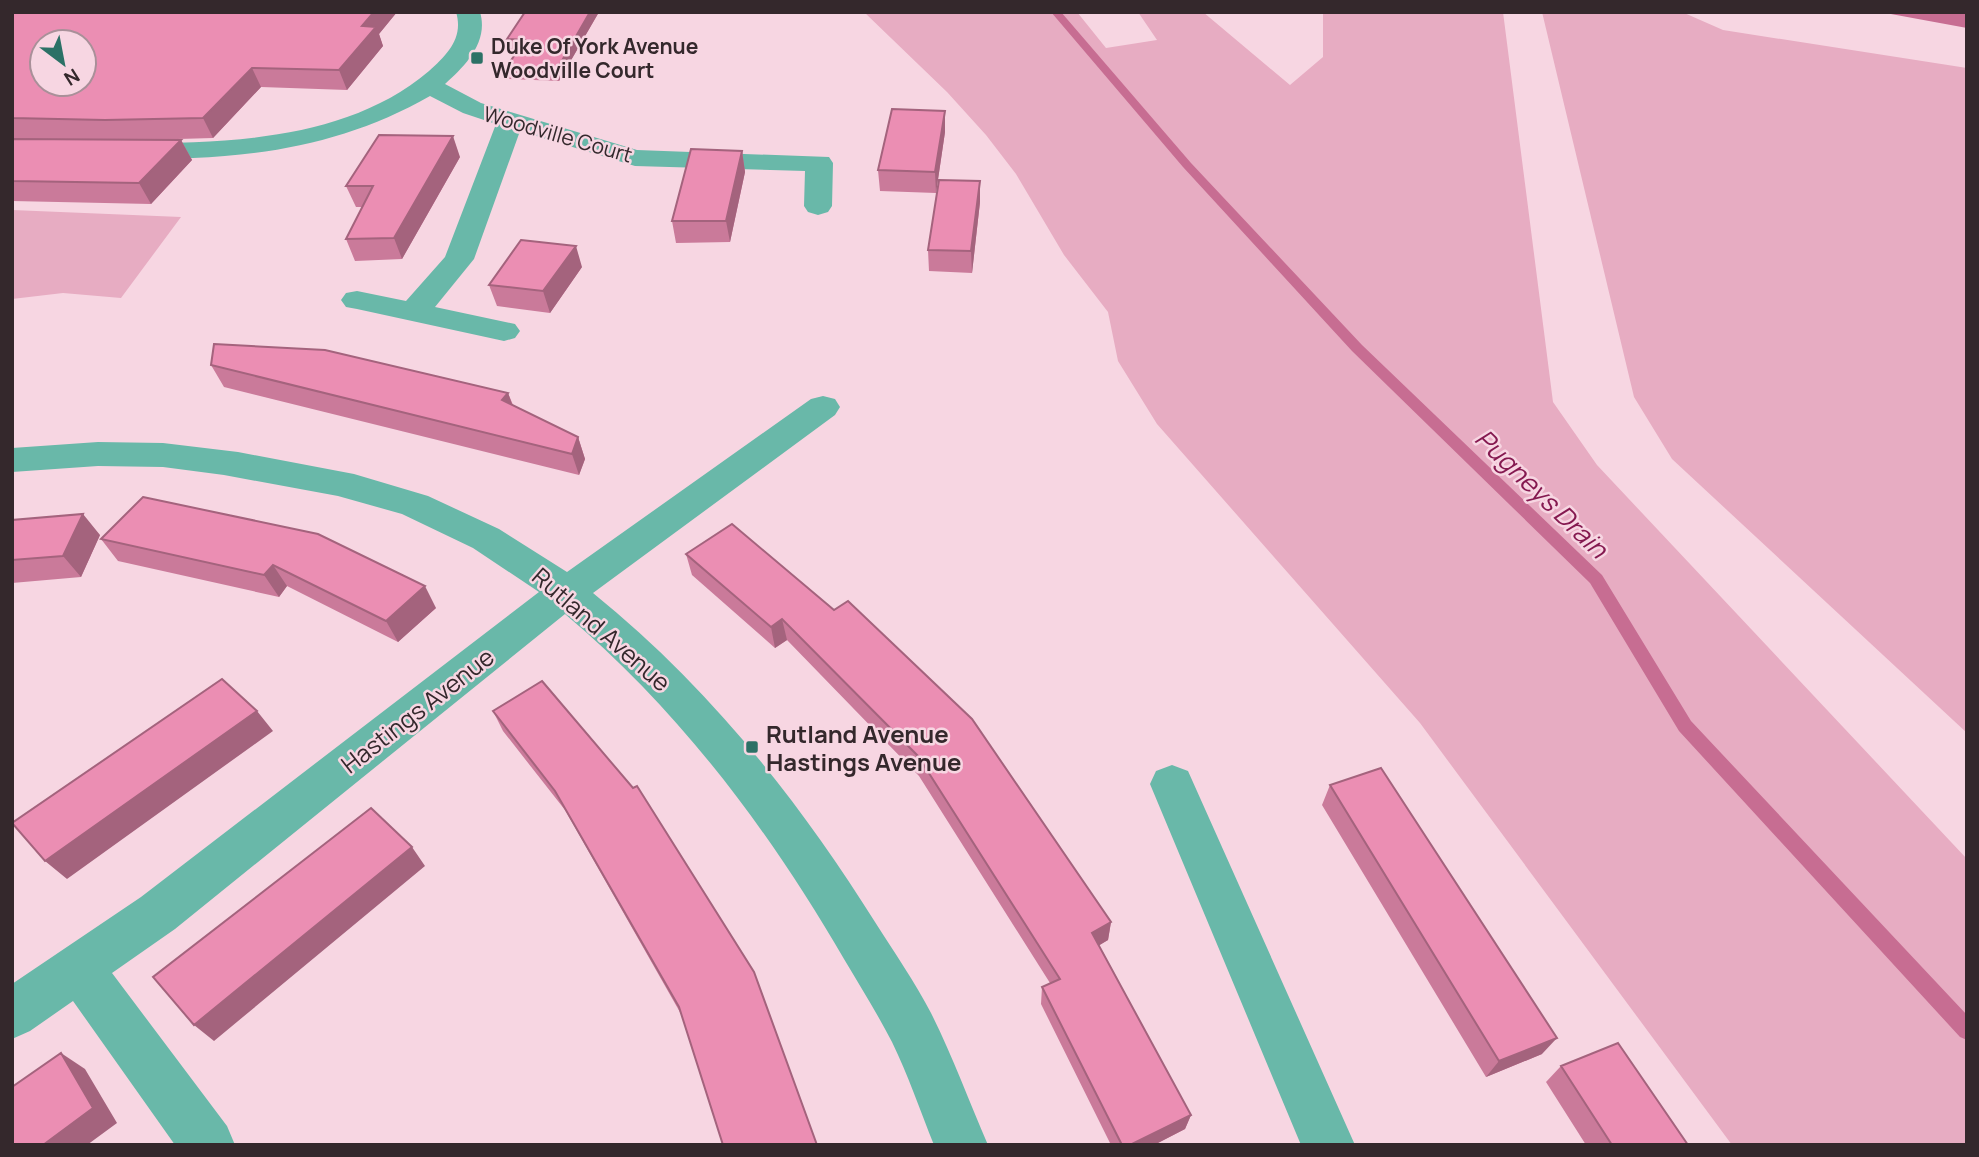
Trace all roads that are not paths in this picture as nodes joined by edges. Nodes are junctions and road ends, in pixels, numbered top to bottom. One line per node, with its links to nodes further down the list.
1 (468, 12): 2 (street)
2 (428, 85): 3 (street, Woodville Court); 4 (street)
3 (510, 121): 5 (street, Woodville Court); 7 (street)
4 (109, 150)
5 (818, 206)
6 (357, 300): 7 (street)
7 (414, 311): 8 (street)
8 (504, 331)
9 (823, 407): 11 (street, Hastings Avenue)
10 (12, 460): 11 (street, Rutland Avenue)
11 (565, 593): 13 (street, Hastings Avenue); 16 (street, Rutland Avenue)
12 (1172, 784): 17 (street)
13 (79, 968): 14 (street, Hastings Avenue); 15 (street)
14 (12, 1014)
15 (208, 1145)
16 (961, 1145)
17 (1328, 1145)

